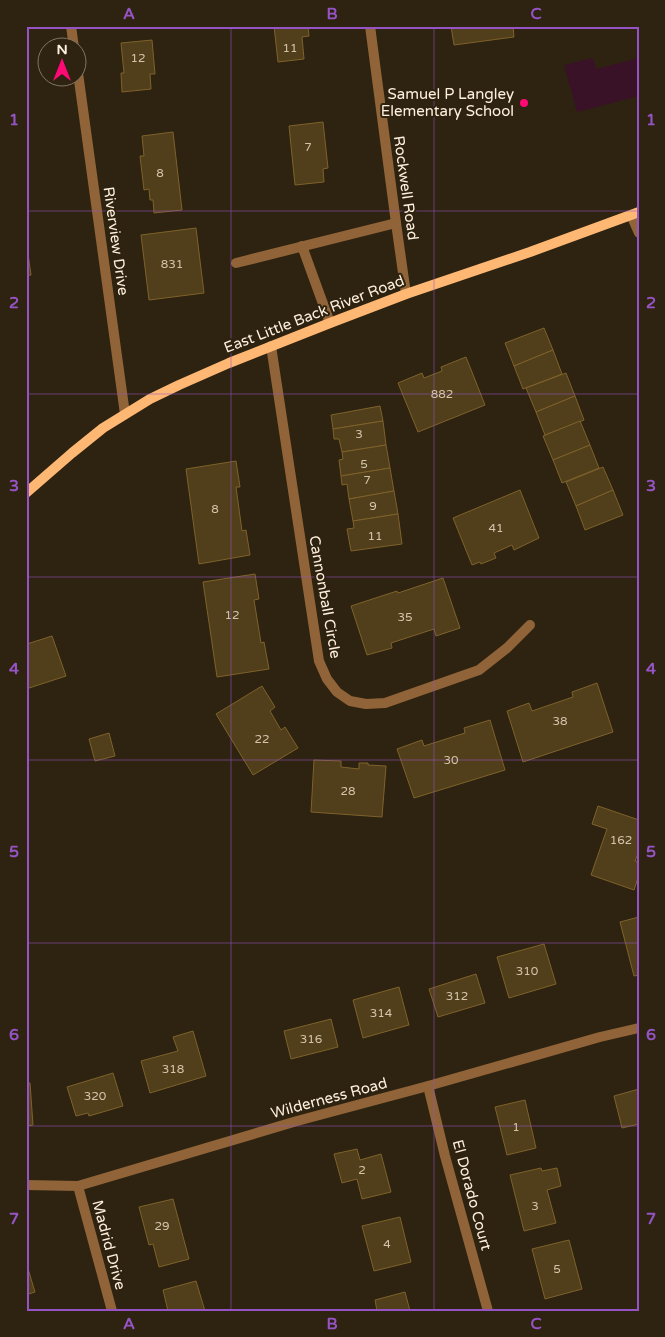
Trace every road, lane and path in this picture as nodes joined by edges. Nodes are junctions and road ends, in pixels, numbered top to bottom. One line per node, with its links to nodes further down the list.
1 (370, 26): 4 (street, Rockwell Road)
2 (80, 88): 11 (street, Riverview Drive)
3 (635, 213): 5 (street); 8 (street, East Little Back River Road)
4 (396, 223): 6 (street); 8 (street, Rockwell Road)
5 (639, 233)
6 (302, 246): 7 (street); 9 (street)
7 (236, 262)
8 (406, 294): 9 (street, East Little Back River Road)
9 (330, 323): 10 (street, East Little Back River Road)
10 (271, 346): 11 (street, East Little Back River Road); 13 (street, Cannonball Circle)
11 (125, 414): 12 (street, East Little Back River Road)
12 (26, 493)
13 (530, 625)
14 (639, 1028): 15 (street, Wilderness Road)
15 (428, 1086): 17 (street, Wilderness Road); 19 (street, El Dorado Court)
16 (26, 1185): 17 (street, Wilderness Road)
17 (78, 1186): 18 (street, Madrid Drive)
18 (112, 1311)
19 (488, 1311)

